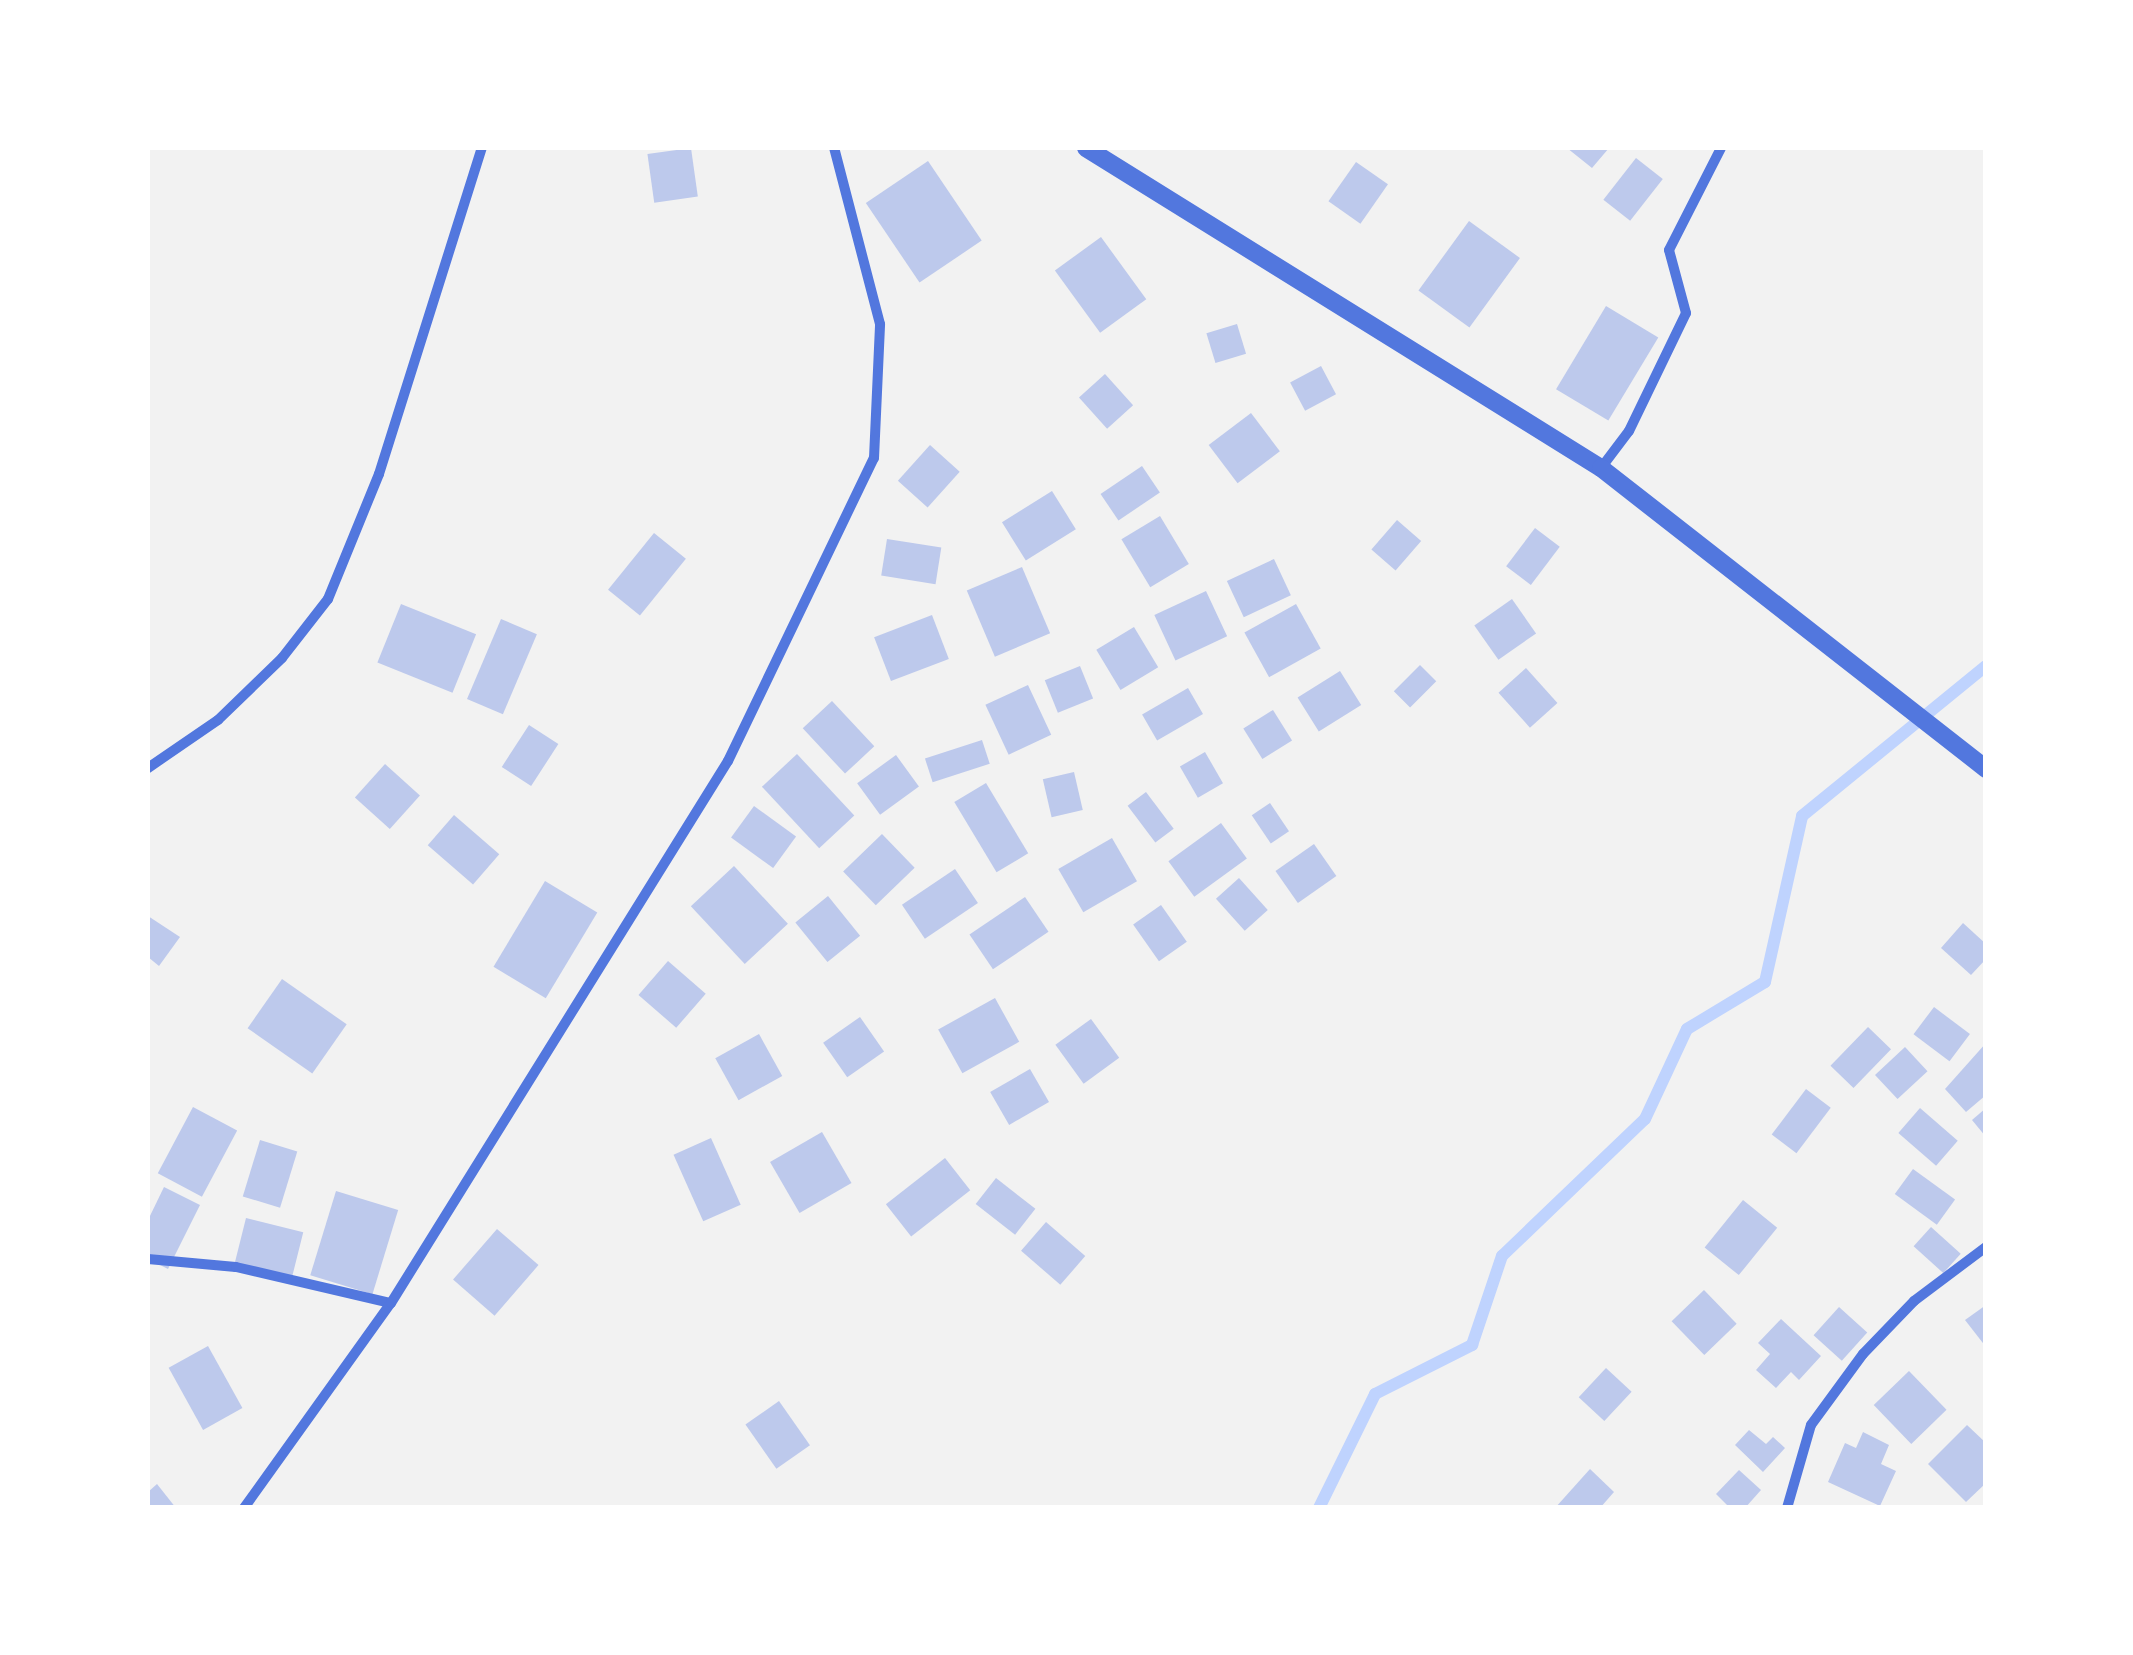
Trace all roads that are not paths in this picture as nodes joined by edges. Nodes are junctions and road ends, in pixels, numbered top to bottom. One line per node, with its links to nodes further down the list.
1 (482, 148): 6 (street)
2 (834, 148): 10 (street)
3 (1086, 148): 5 (street)
4 (1721, 148): 5 (street)
5 (1601, 468): 7 (street)
6 (148, 768)
7 (1986, 769)
8 (1986, 1246): 12 (street)
9 (148, 1259): 10 (street)
10 (392, 1304): 11 (street)
11 (244, 1508)
12 (1787, 1508)

